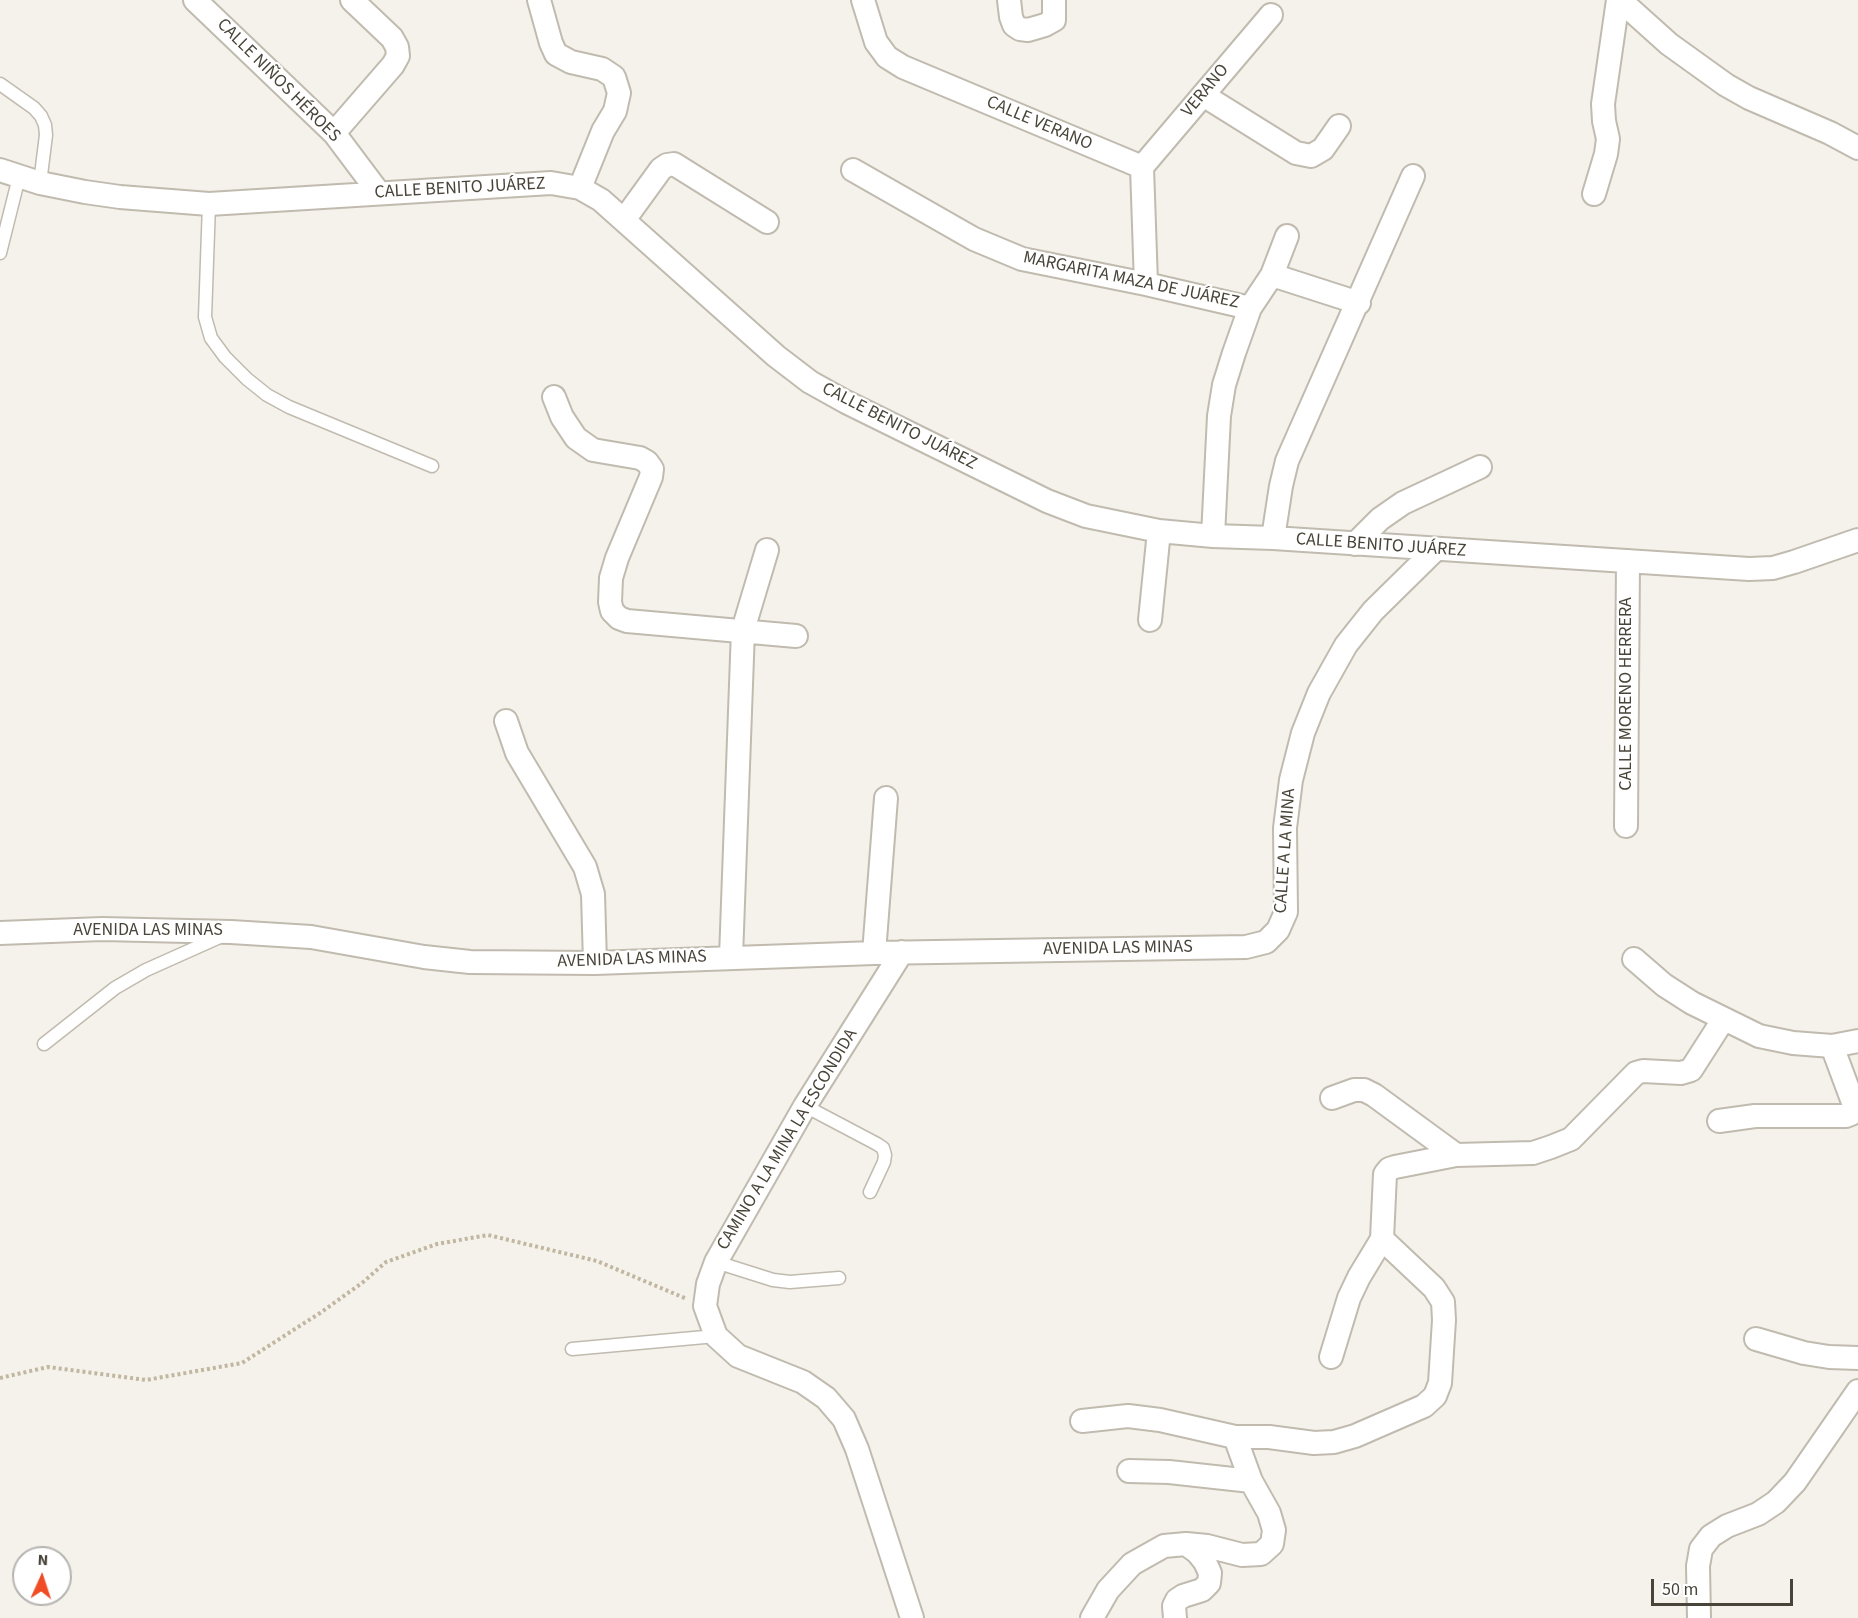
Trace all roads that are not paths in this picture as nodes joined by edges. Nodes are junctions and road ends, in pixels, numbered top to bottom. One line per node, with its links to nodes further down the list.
1 (195, 0): 12 (street, CALLE NIÑOS HÉROES)
2 (352, 0): 12 (street)
3 (539, 0): 19 (street)
4 (864, 0): 14 (street, CALLE VERANO)
5 (1009, 0): 7 (street)
6 (1619, 0): 13 (street); 21 (street)
7 (1054, 10)
8 (1270, 15): 10 (street, VERANO)
9 (0, 84): 18 (lane)
10 (1203, 94): 11 (street); 14 (street, VERANO)
11 (1339, 126)
12 (334, 133): 20 (street, CALLE NIÑOS HÉROES)
13 (1858, 148)
14 (1142, 167): 28 (street)
15 (853, 170): 28 (street, MARGARITA MAZA DE JUÁREZ)
16 (9, 174): 18 (street, CALLE BENITO JUÁREZ); 26 (lane)
17 (1413, 176): 29 (street)
18 (40, 183): 22 (street, CALLE BENITO JUÁREZ)
19 (580, 188): 20 (street, CALLE BENITO JUÁREZ); 23 (street, CALLE BENITO JUÁREZ)
20 (379, 193): 22 (street, CALLE BENITO JUÁREZ)
21 (1594, 194)
22 (209, 204): 32 (lane)
23 (624, 220): 24 (street); 34 (street, CALLE BENITO JUÁREZ)
24 (767, 222)
25 (1287, 236): 27 (street)
26 (0, 253)
27 (1272, 275): 29 (street); 30 (street)
28 (1146, 284): 30 (street, MARGARITA MAZA DE JUÁREZ)
29 (1359, 303): 36 (street)
30 (1250, 308): 35 (street)
31 (554, 397): 43 (street)
32 (432, 466)
33 (1480, 467): 38 (street)
34 (1159, 531): 35 (street, CALLE BENITO JUÁREZ); 42 (street)
35 (1213, 536): 36 (street, CALLE BENITO JUÁREZ)
36 (1273, 538): 38 (street, CALLE BENITO JUÁREZ)
37 (1858, 540): 41 (street, CALLE BENITO JUÁREZ)
38 (1354, 544): 40 (street, CALLE BENITO JUÁREZ)
39 (766, 550): 43 (street)
40 (1435, 550): 41 (street, CALLE BENITO JUÁREZ); 50 (street, CALLE A LA MINA)
41 (1628, 561): 47 (street, CALLE MORENO HERRERA)
42 (1150, 620)
43 (743, 630): 44 (street); 53 (street)
44 (796, 636)
45 (506, 721): 55 (street)
46 (886, 798): 52 (street)
47 (1626, 826)
48 (231, 932): 49 (street, AVENIDA LAS MINAS); 55 (street, AVENIDA LAS MINAS); 58 (lane)
49 (0, 933)
50 (1266, 942): 51 (street, AVENIDA LAS MINAS)
51 (902, 952): 52 (street, AVENIDA LAS MINAS); 61 (street, CAMINO A LA MINA LA ESCONDIDA)
52 (874, 953): 53 (street, AVENIDA LAS MINAS)
53 (730, 957): 55 (street, AVENIDA LAS MINAS)
54 (1634, 958): 56 (street)
55 (595, 963)
56 (1724, 1020): 59 (street); 63 (street)
57 (1858, 1041): 59 (street)
58 (44, 1044)
59 (1832, 1046): 62 (street)
60 (1332, 1098): 63 (street)
61 (806, 1106): 64 (lane); 66 (street, CAMINO A LA MINA LA ESCONDIDA)
62 (1719, 1121)
63 (1456, 1155): 65 (street)
64 (870, 1192)
65 (1382, 1239): 71 (street); 75 (street)
66 (716, 1262): 67 (lane); 68 (street, CAMINO A LA MINA LA ESCONDIDA)
67 (839, 1278)
68 (716, 1336): 70 (lane); 79 (street)
69 (1756, 1339): 72 (street)
70 (572, 1350)
71 (1331, 1357)
72 (1858, 1358)
73 (1858, 1391): 82 (street)
74 (1082, 1421): 75 (street)
75 (1235, 1437): 77 (street)
76 (1129, 1471): 77 (street)
77 (1251, 1481): 78 (street)
78 (1186, 1544): 80 (street); 81 (street)
79 (912, 1618)
80 (1092, 1618)
81 (1174, 1618)
82 (1699, 1618)

